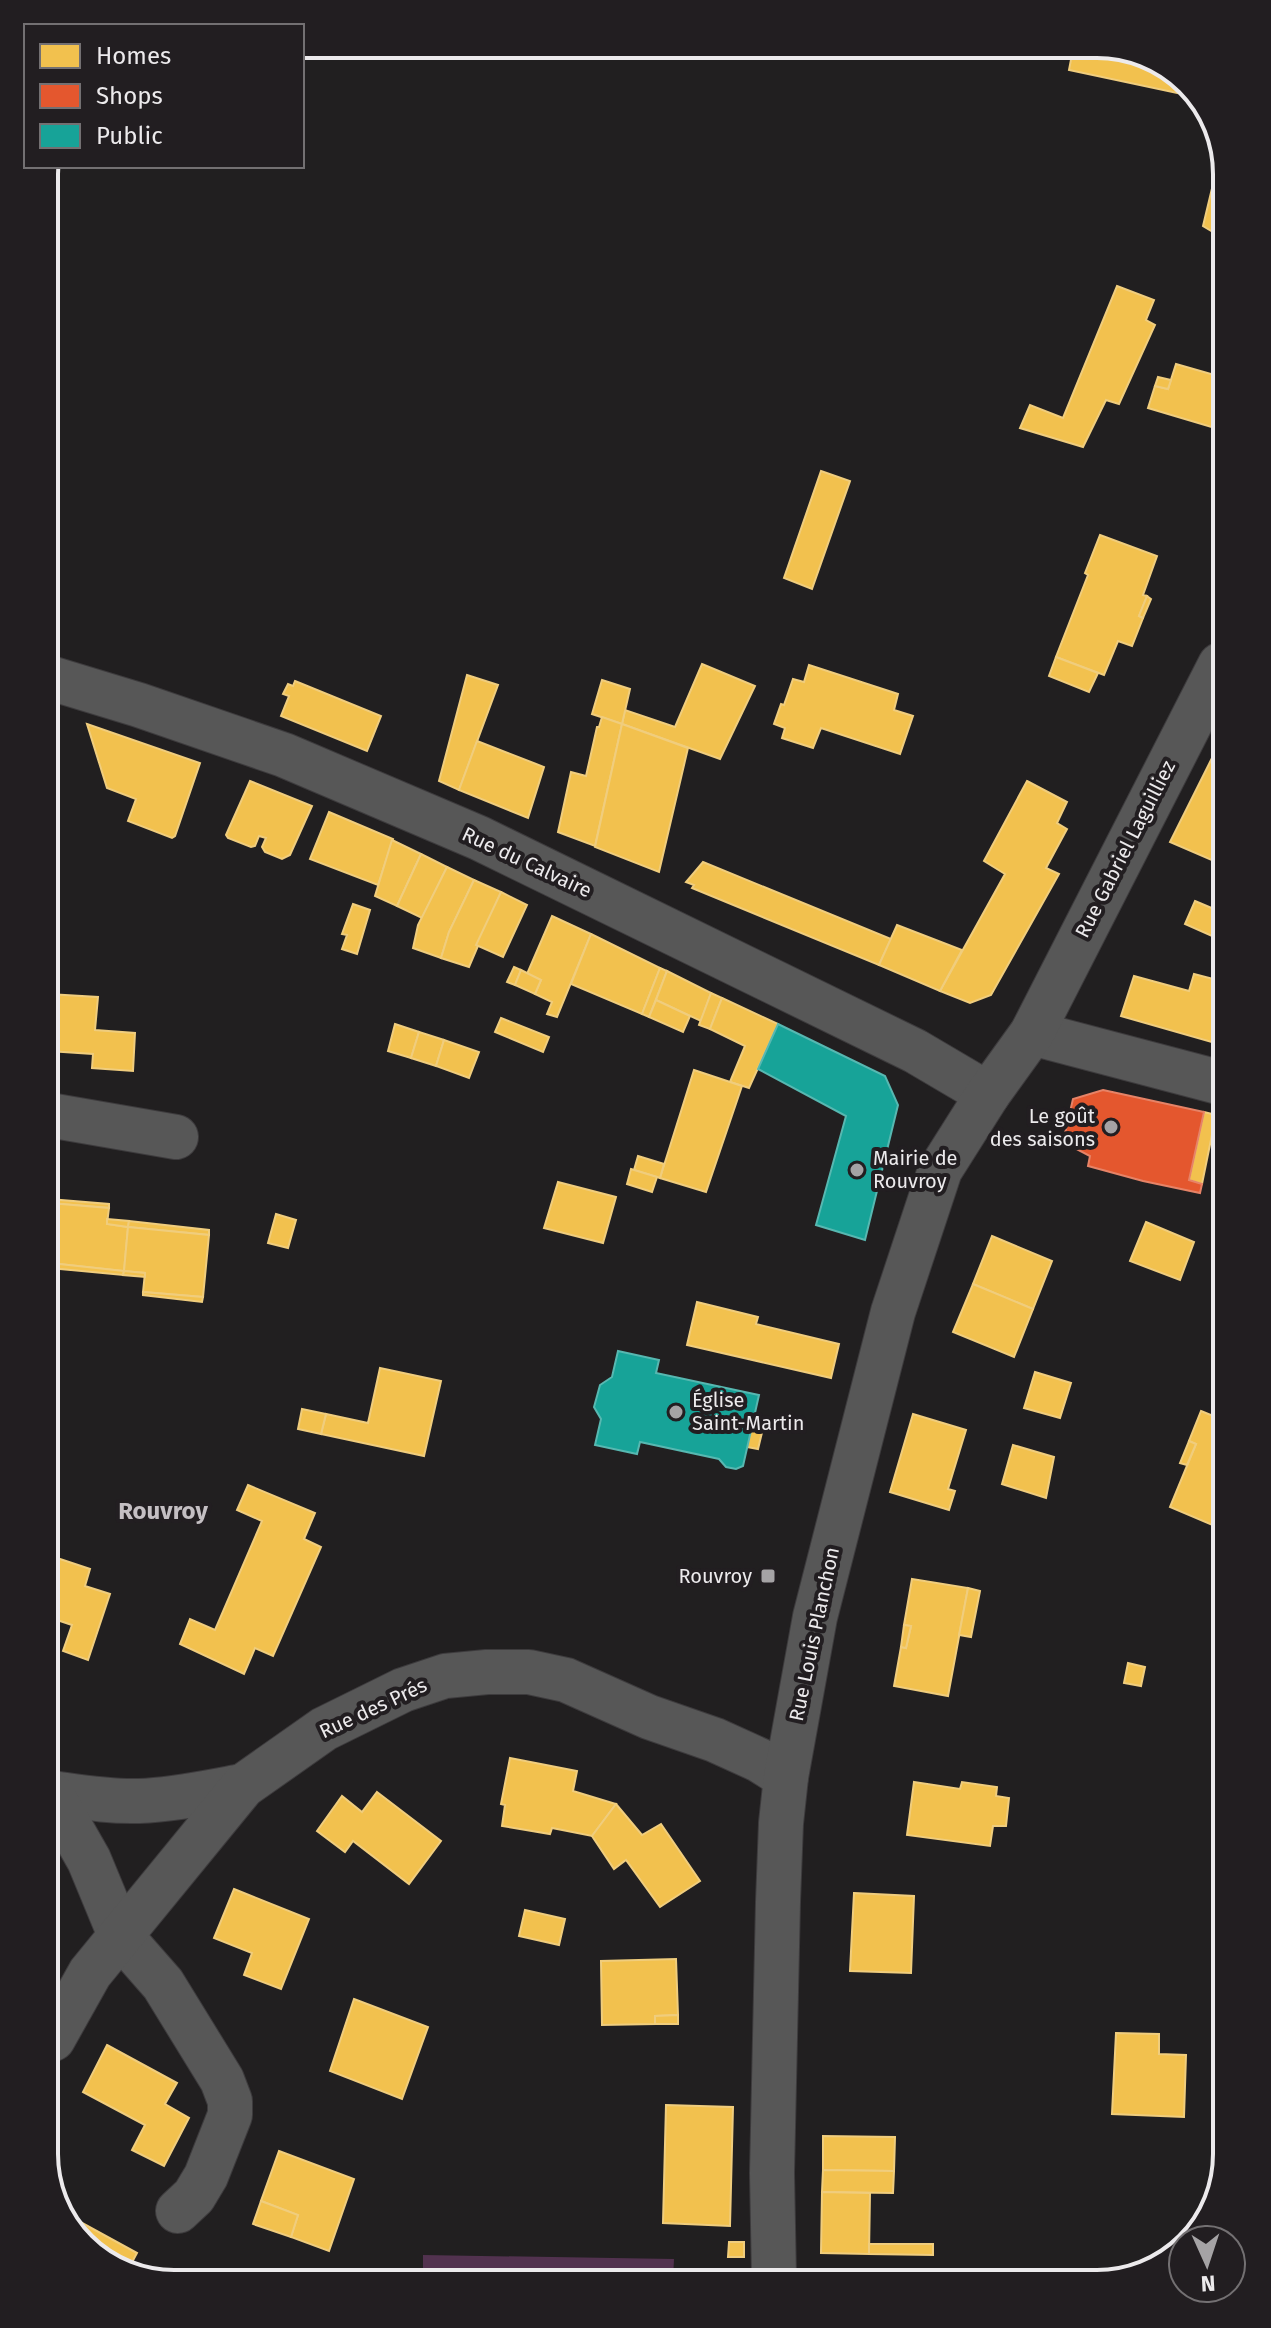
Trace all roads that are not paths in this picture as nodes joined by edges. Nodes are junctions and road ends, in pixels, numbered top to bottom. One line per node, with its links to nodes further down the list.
1 (1213, 679): 3 (street, Rue Gabriel Laguilliez)
2 (58, 680): 5 (street, Rue du Calvaire)
3 (1032, 1033): 4 (street); 5 (street, Rue Louis Planchon)
4 (1213, 1081)
5 (988, 1094): 8 (street, Rue Louis Planchon)
6 (58, 1117): 7 (street)
7 (176, 1137)
8 (786, 1777): 9 (street, Rue des Prés); 15 (street, Rue Louis Planchon)
9 (243, 1786): 10 (street); 12 (street, Rue des Prés)
10 (58, 1795)
11 (58, 1805): 12 (street)
12 (120, 1935): 13 (street, Rue des Prés); 14 (street)
13 (58, 2030)
14 (178, 2211)
15 (774, 2270)

